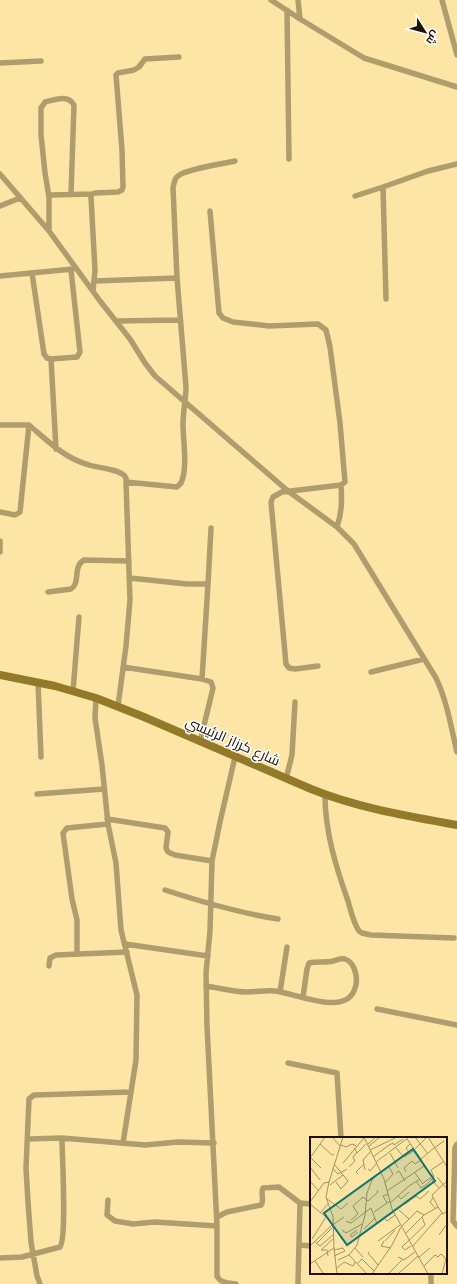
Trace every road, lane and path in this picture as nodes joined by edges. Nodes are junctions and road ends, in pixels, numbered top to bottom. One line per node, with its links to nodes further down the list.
1 (271, 0): 4 (street)
2 (298, 0): 5 (street)
3 (442, 0): 6 (street)
4 (287, 10): 5 (street); 11 (street)
5 (300, 19): 10 (street)
6 (457, 54)
7 (179, 57): 17 (street)
8 (41, 61): 9 (street)
9 (0, 63)
10 (457, 87)
11 (289, 159)
12 (235, 161): 27 (street)
13 (457, 164): 15 (street)
14 (0, 174): 20 (street)
15 (383, 187): 18 (street); 30 (street)
16 (71, 194): 17 (street); 19 (street); 19 (street)
17 (92, 194): 28 (street)
18 (355, 196)
19 (49, 197): 23 (street)
20 (20, 198): 21 (street); 23 (street)
21 (0, 206)
22 (210, 211): 39 (street)
23 (48, 231): 24 (street)
24 (74, 269): 25 (street); 29 (street); 33 (street)
25 (32, 273): 26 (street); 33 (street)
26 (0, 276)
27 (177, 278): 28 (street); 31 (street)
28 (94, 281): 29 (street)
29 (93, 291): 32 (street)
30 (386, 299)
31 (180, 320): 32 (street); 34 (street)
32 (116, 321): 34 (street)
33 (51, 359): 37 (street)
34 (186, 402): 38 (street); 40 (street)
35 (0, 425): 36 (street)
36 (29, 425): 37 (street); 41 (street)
37 (56, 449): 38 (street)
38 (126, 482): 46 (street)
39 (341, 485): 40 (street); 42 (street)
40 (288, 491): 42 (street); 52 (street)
41 (0, 512)
42 (337, 527): 51 (street)
43 (211, 528): 48 (street)
44 (0, 542): 45 (street)
45 (0, 552)
46 (129, 561): 47 (street); 49 (street)
47 (130, 578): 48 (street); 53 (street)
48 (208, 584): 56 (street)
49 (48, 592)
50 (79, 617): 58 (street)
51 (424, 659): 54 (street); 63 (street)
52 (318, 666)
53 (123, 667): 56 (street); 61 (street)
54 (371, 672)
55 (0, 675): 57 (street, شارع كرزاز الرئيسي)
56 (202, 679): 62 (street)
57 (38, 682): 58 (street, شارع كرزاز الرئيسي); 64 (street)
58 (72, 691): 59 (street, شارع كرزاز الرئيسي)
59 (96, 698): 61 (street, شارع كرزاز الرئيسي); 67 (street)
60 (294, 702): 66 (street)
61 (118, 706): 62 (street, شارع كرزاز الرئيسي)
62 (200, 742): 65 (street, شارع كرزاز الرئيسي)
63 (457, 752)
64 (41, 756)
65 (235, 757): 66 (street, شارع كرزاز الرئيسي); 72 (street)
66 (286, 778): 69 (street, شارع كرزاز الرئيسي)
67 (104, 789): 68 (street); 70 (street)
68 (37, 794)
69 (326, 795): 71 (street, شارع كرزاز الرئيسي); 76 (street)
70 (108, 821): 72 (street); 77 (street); 80 (street)
71 (457, 825)
72 (212, 861): 74 (street)
73 (165, 890): 74 (street)
74 (211, 905): 75 (street); 81 (street)
75 (278, 919)
76 (454, 938)
77 (125, 944): 79 (street); 81 (street)
78 (287, 947): 84 (street)
79 (127, 952): 80 (street); 89 (street)
80 (77, 953): 82 (street)
81 (208, 956): 83 (street)
82 (50, 966)
83 (206, 986): 84 (street); 94 (street)
84 (280, 992): 85 (street)
85 (303, 997): 85 (street)
86 (377, 1009): 87 (street)
87 (457, 1025)
88 (288, 1063): 90 (street)
89 (131, 1092): 91 (street); 93 (street)
90 (340, 1137)
91 (28, 1138): 92 (street); 104 (street)
92 (62, 1138): 93 (street); 104 (street)
93 (122, 1143): 94 (street)
94 (214, 1143): 99 (street)
95 (457, 1144): 101 (street)
96 (108, 1200): 100 (street)
97 (300, 1203): 98 (street); 99 (street); 102 (street)
98 (310, 1204)
99 (217, 1217): 100 (street)
100 (218, 1226): 106 (street)
101 (457, 1226)
102 (300, 1245): 103 (street); 109 (street)
103 (310, 1246)
104 (33, 1254): 105 (street); 107 (street)
105 (0, 1258)
106 (220, 1282): 108 (street)
107 (40, 1284)
108 (236, 1284)
109 (298, 1284)

